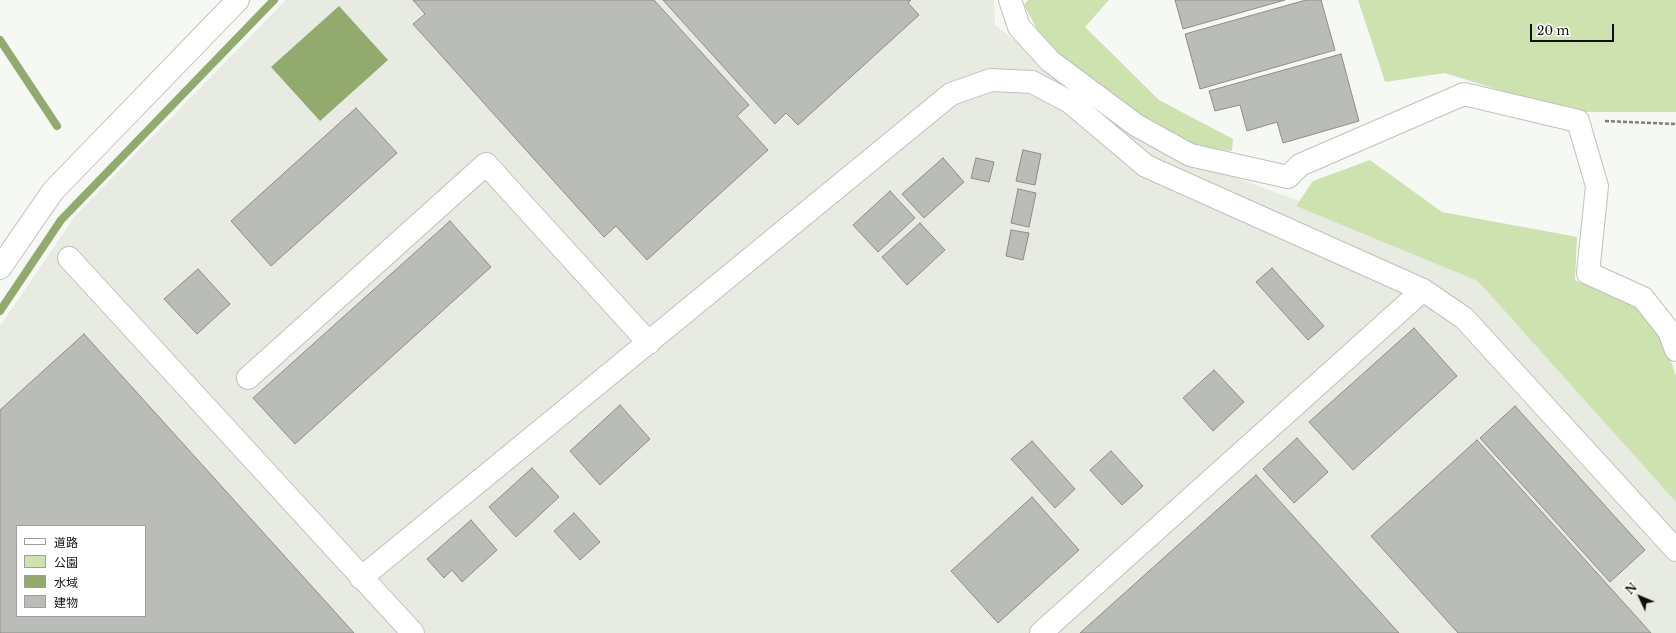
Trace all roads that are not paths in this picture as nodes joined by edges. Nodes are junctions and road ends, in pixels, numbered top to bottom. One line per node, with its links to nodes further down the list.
1 (238, 0): 4 (street)
2 (1010, 0): 7 (street)
3 (69, 258): 10 (street)
4 (0, 268)
5 (1423, 290): 6 (street); 9 (street); 12 (street)
6 (649, 343): 8 (street); 10 (street)
7 (1676, 350)
8 (248, 378)
9 (1676, 550)
10 (361, 578): 11 (street)
11 (413, 633)
12 (1041, 633)

